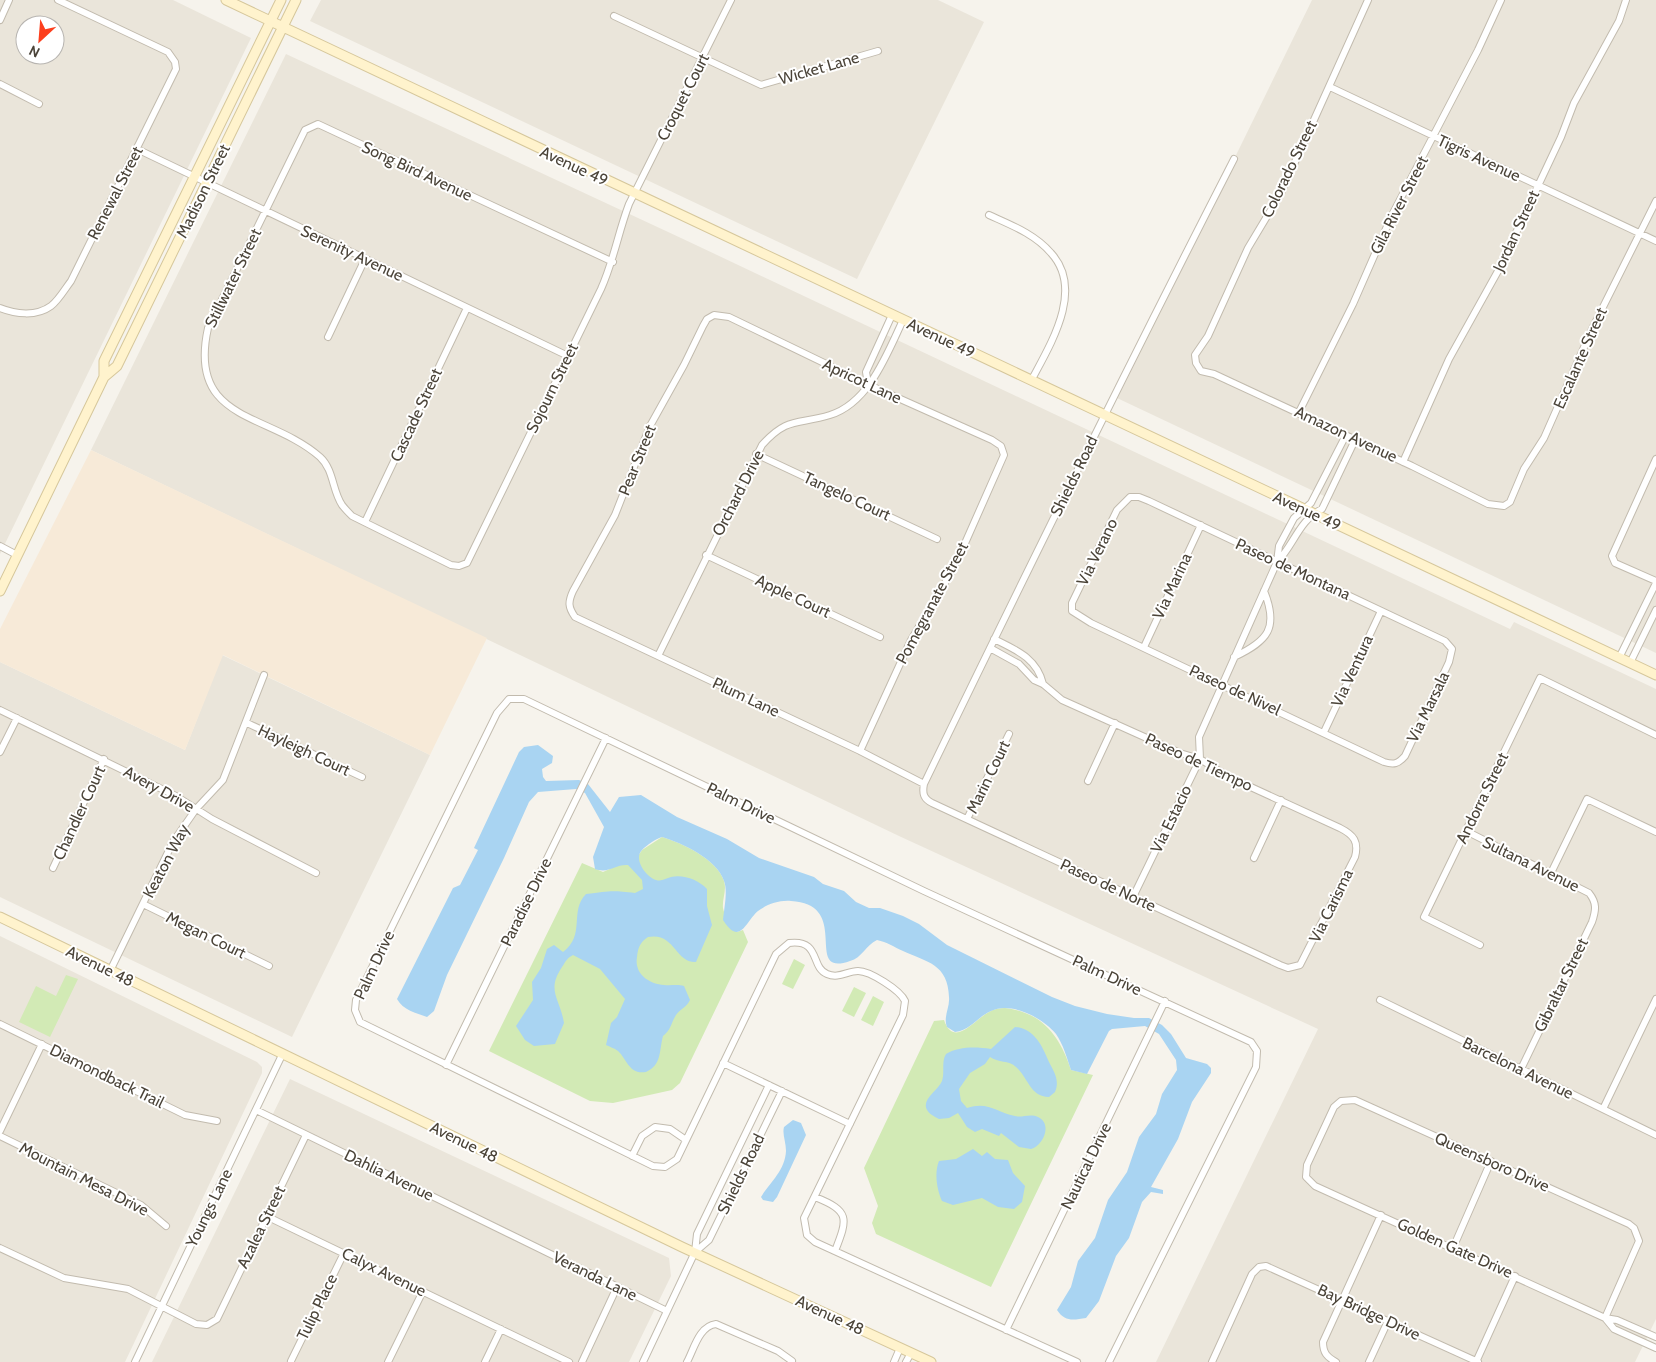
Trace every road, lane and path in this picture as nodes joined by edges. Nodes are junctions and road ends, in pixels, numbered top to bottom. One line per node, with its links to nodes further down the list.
1 (9, 0): 11 (street)
2 (58, 0): 20 (street, Renewal Street)
3 (226, 0): 12 (main road, Avenue 49)
4 (281, 0): 12 (main road, Madison Street)
5 (296, 0): 13 (main road, Madison Street)
6 (731, 0): 15 (street, Croquet Court)
7 (1368, 0): 17 (street, Colorado Street)
8 (1501, 0): 19 (street, Gila River Street)
9 (1626, 0): 24 (street, Jordan Street)
10 (614, 16): 15 (street)
11 (0, 20)
12 (270, 22): 13 (main road, Avenue 49); 22 (main road, Madison Street)
13 (282, 27): 23 (main road, Madison Street); 25 (main road, Avenue 49)
14 (878, 50): 15 (street, Wicket Lane)
15 (704, 57): 25 (street, Croquet Court)
16 (0, 84): 18 (street)
17 (1330, 87): 19 (street, Tigris Avenue); 40 (street, Colorado Street)
18 (40, 104)
19 (1433, 136): 24 (street, Tigris Avenue); 44 (street, Gila River Street)
20 (137, 148): 22 (street, Serenity Avenue); 33 (street, Renewal Street)
21 (1234, 159): 45 (street, Shields Road)
22 (194, 178): 23 (street, Serenity Avenue); 41 (main road, Madison Street)
23 (206, 184): 27 (street, Serenity Avenue); 41 (main road, Madison Street)
24 (1537, 185): 29 (street, Tigris Avenue); 51 (street, Jordan Street)
25 (634, 194): 32 (street, Sojourn Street); 36 (main road, Avenue 49)
26 (1656, 201): 29 (street, Escalante Street)
27 (265, 212): 31 (street, Serenity Avenue); 32 (street, Song Bird Avenue); 56 (street, Stillwater Street)
28 (989, 214): 42 (street)
29 (1641, 234): 30 (street, Tigris Avenue); 53 (street, Escalante Street)
30 (1656, 241)
31 (365, 259): 34 (street, Serenity Avenue); 38 (street)
32 (613, 262): 39 (street, Sojourn Street)
33 (0, 308)
34 (467, 308): 39 (street, Serenity Avenue); 56 (street, Cascade Street)
35 (714, 315): 43 (street, Apricot Lane); 66 (street, Pear Street)
36 (892, 315): 37 (main road, Avenue 49); 43 (street)
37 (903, 320): 42 (main road, Avenue 49); 43 (street, Orchard Drive)
38 (328, 337)
39 (568, 356): 56 (street, Sojourn Street)
40 (1196, 363): 44 (street, Amazon Avenue)
41 (104, 377): 60 (main road, Madison Street)
42 (1032, 381): 45 (main road, Avenue 49)
43 (868, 384): 48 (street, Orchard Drive); 49 (street, Apricot Lane)
44 (1299, 412): 46 (street, Amazon Avenue)
45 (1103, 415): 54 (main road, Avenue 49); 71 (street, Shields Road)
46 (1346, 435): 47 (street, Amazon Avenue); 54 (street, Via Estacio)
47 (1355, 440): 51 (street, Amazon Avenue); 55 (street, Via Estacio)
48 (756, 454): 58 (street, Tangelo Court); 61 (street, Orchard Drive)
49 (1004, 455): 91 (street, Pomegranate Street)
50 (1656, 459): 63 (street)
51 (1403, 462): 53 (street, Amazon Avenue)
52 (1130, 497): 57 (street, Paseo de Montana); 69 (street, Via Verano)
53 (1496, 506)
54 (1302, 509): 55 (main road, Avenue 49); 62 (street, Via Estacio)
55 (1312, 514): 62 (street, Via Estacio); 77 (main road, Avenue 49)
56 (365, 522)
57 (1201, 525): 62 (street, Paseo de Montana); 72 (street, Via Marina)
58 (937, 539)
59 (0, 546): 60 (street)
60 (18, 555): 64 (main road, Madison Street)
61 (706, 555): 70 (street, Apple Court); 75 (street, Orchard Drive)
62 (1277, 562): 65 (street, Via Estacio); 67 (street, Paseo de Montana)
63 (1656, 582): 77 (street)
64 (0, 591)
65 (1264, 591): 76 (street, Via Estacio); 76 (street)
66 (570, 610): 75 (street, Plum Lane)
67 (1381, 610): 74 (street, Paseo de Montana); 87 (street, Via Ventura)
68 (1656, 610): 78 (street)
69 (1072, 611): 72 (street, Paseo de Nivel)
70 (880, 637)
71 (994, 639): 73 (street, Shields Road); 81 (street, Paseo de Tiempo)
72 (1144, 647): 82 (street, Paseo de Nivel)
73 (990, 648): 81 (street, Paseo de Tiempo); 98 (street, Shields Road)
74 (1452, 649): 95 (street, Via Marsala)
75 (658, 656): 91 (street, Plum Lane)
76 (1234, 657): 82 (street, Via Estacio)
77 (1620, 658): 78 (main road, Avenue 49)
78 (1630, 663): 80 (main road, Avenue 49)
79 (264, 675): 85 (street, Keaton Way)
80 (1656, 675)
81 (1043, 684): 86 (street, Paseo de Tiempo)
82 (1222, 684): 87 (street, Paseo de Nivel); 94 (street, Via Estacio)
83 (0, 710): 84 (street, Avery Drive)
84 (17, 718): 92 (street); 93 (street, Avery Drive)
85 (247, 723): 96 (street, Hayleigh Court); 101 (street, Keaton Way)
86 (1115, 723): 94 (street, Paseo de Tiempo); 97 (street)
87 (1324, 732): 95 (street, Paseo de Nivel)
88 (1009, 734): 102 (street, Marin Court)
89 (1656, 734): 103 (street, Andorra Street)
90 (606, 738): 120 (street, Palm Drive); 125 (street, Paradise Drive); 125 (street, Palm Drive)
91 (860, 751): 98 (street, Plum Lane)
92 (0, 752)
93 (104, 759): 101 (street, Avery Drive); 107 (street, Chandler Court)
94 (1200, 760): 100 (street, Paseo de Tiempo); 110 (street, Via Estacio)
95 (1399, 763)
96 (362, 777)
97 (1088, 780)
98 (924, 784): 99 (street, Shields Road)
99 (924, 796): 102 (street, Paseo de Norte)
100 (1281, 800): 105 (street, Paseo de Tiempo); 106 (street)
101 (196, 809): 108 (street, Avery Drive); 112 (street, Keaton Way)
102 (967, 819): 110 (street, Paseo de Norte)
103 (1466, 831): 109 (street, Sultana Avenue); 114 (street, Andorra Street)
104 (1656, 832): 109 (street)
105 (1356, 841): 116 (street, Via Carisma)
106 (1254, 858)
107 (53, 868)
108 (316, 873)
109 (1551, 873): 111 (street, Sultana Avenue)
110 (1133, 897): 116 (street, Paseo de Norte)
111 (1594, 900): 126 (street, Gibraltar Street)
112 (143, 904): 115 (street, Megan Court); 117 (street, Keaton Way)
113 (0, 917): 117 (main road, Avenue 48)
114 (1480, 945)
115 (269, 966)
116 (1296, 968)
117 (110, 971): 123 (main road, Avenue 48)
118 (1656, 999): 129 (street)
119 (1380, 1000): 126 (street, Barcelona Avenue)
120 (1165, 1001): 160 (street, Nautical Drive); 179 (street, Palm Drive)
121 (0, 1024): 122 (street, Diamondback Trail)
122 (42, 1044): 131 (street, Diamondback Trail); 133 (street)
123 (282, 1055): 130 (street, Youngs Lane); 149 (main road, Avenue 48)
124 (723, 1063): 127 (street); 132 (street, Palm Drive); 137 (street, Palm Drive)
125 (446, 1065): 138 (street, Palm Drive)
126 (1520, 1069): 129 (street, Barcelona Avenue)
127 (769, 1085): 128 (street); 149 (street, Shields Road)
128 (782, 1091): 132 (street); 149 (street, Shields Road)
129 (1602, 1109): 135 (street, Barcelona Avenue)
130 (256, 1110): 134 (street, Dahlia Avenue); 155 (street, Youngs Lane)
131 (217, 1121)
132 (850, 1124): 141 (street, Palm Drive)
133 (0, 1131)
134 (306, 1135): 143 (street, Azalea Street); 145 (street, Dahlia Avenue)
135 (1656, 1135)
136 (0, 1136): 144 (street, Mountain Mesa Drive)
137 (686, 1140): 138 (street, Palm Drive); 138 (street)
138 (632, 1156)
139 (1492, 1161): 140 (street, Queensboro Drive); 147 (street); 157 (street, Queensboro Drive)
140 (1306, 1177): 142 (street, Golden Gate Drive)
141 (815, 1197): 148 (street); 148 (street, Palm Drive)
142 (1381, 1215): 147 (street, Golden Gate Drive); 154 (street)
143 (266, 1216): 150 (street, Calyx Avenue); 155 (street, Azalea Street)
144 (166, 1226)
145 (522, 1240): 152 (street, Veranda Lane)
146 (0, 1248): 155 (street)
147 (1453, 1248): 151 (street, Golden Gate Drive)
148 (835, 1251): 160 (street, Palm Drive)
149 (695, 1252): 156 (street, Shields Road); 162 (main road, Avenue 48)
150 (344, 1253): 153 (street, Calyx Avenue); 165 (street, Tulip Place)
151 (1515, 1276): 157 (street, Golden Gate Drive); 183 (street)
152 (617, 1287): 156 (street, Veranda Lane); 170 (street)
153 (423, 1291): 159 (street, Calyx Avenue); 167 (street)
154 (1342, 1300): 158 (street, Bay Bridge Drive); 180 (street, Bay Bridge Drive); 181 (street)
155 (163, 1305): 166 (street, Youngs Lane)
156 (667, 1311): 171 (street, Shields Road)
157 (1604, 1318): 161 (street, Golden Gate Drive); 163 (street, Golden Gate Drive)
158 (1388, 1321): 182 (street); 183 (street, Bay Bridge Drive)
159 (501, 1329): 168 (street); 169 (street, Calyx Avenue)
160 (1006, 1330): 178 (street, Palm Drive)
161 (1656, 1338)
162 (900, 1348): 164 (main road, Avenue 48); 175 (street)
163 (1656, 1348)
164 (911, 1353): 176 (street); 177 (main road, Avenue 48)
165 (291, 1361)
166 (135, 1362)
167 (388, 1362)
168 (485, 1362)
169 (569, 1362)
170 (582, 1362)
171 (643, 1362)
172 (687, 1362): 173 (street)
173 (792, 1362): 174 (street)
174 (801, 1362)
175 (894, 1362)
176 (906, 1362)
177 (931, 1362)
178 (1077, 1362)
179 (1109, 1362)
180 (1212, 1362)
181 (1336, 1362)
182 (1369, 1362)
183 (1477, 1362)

